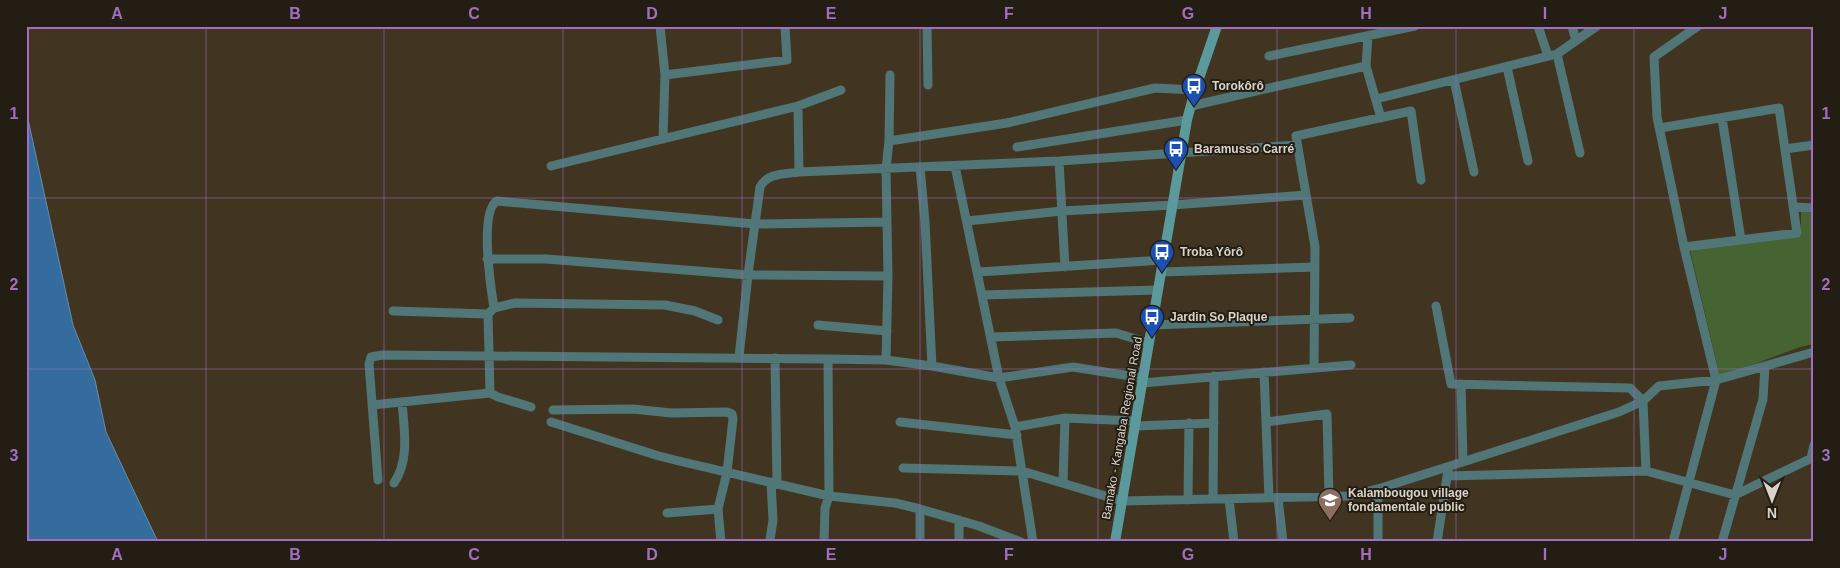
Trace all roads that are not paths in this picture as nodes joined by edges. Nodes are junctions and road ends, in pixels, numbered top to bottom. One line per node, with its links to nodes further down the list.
1 (660, 26): 18 (street)
2 (785, 26): 18 (street)
3 (927, 26): 21 (street)
4 (1217, 26): 23 (street, Bamako - Kangaba Regional Road)
5 (1415, 26): 10 (street)
6 (1538, 26): 15 (street)
7 (1572, 26): 12 (street)
8 (1597, 26): 12 (street)
9 (1698, 26): 30 (street)
10 (1379, 30): 11 (street)
11 (1368, 36): 14 (street); 16 (street)
12 (1576, 41): 13 (street)
13 (1558, 54): 15 (street); 38 (street)
14 (1270, 56)
15 (1548, 56): 17 (street)
16 (1366, 66): 24 (street); 26 (street)
17 (1507, 66): 20 (street); 40 (street)
18 (665, 75): 31 (street)
19 (890, 75): 32 (street)
20 (1454, 80): 24 (street); 46 (street)
21 (928, 85)
22 (840, 90): 25 (street)
23 (1195, 90): 26 (street, Bamako - Kangaba Regional Road); 32 (street)
24 (1376, 99): 27 (street)
25 (798, 106): 31 (street); 45 (street)
26 (1191, 106): 29 (street, Bamako - Kangaba Regional Road)
27 (1382, 118): 33 (street); 47 (street)
28 (1722, 118): 30 (street); 36 (street); 56 (street)
29 (1187, 120): 35 (street); 37 (street, Bamako - Kangaba Regional Road)
30 (1660, 128): 57 (street)
31 (663, 139): 41 (street)
32 (890, 141): 44 (street)
33 (1298, 145): 37 (street); 48 (street)
34 (1814, 145): 36 (street)
35 (1017, 147)
36 (1785, 149): 50 (street)
37 (1182, 153): 39 (street); 49 (street, Bamako - Kangaba Regional Road)
38 (1580, 154)
39 (1059, 161): 42 (street); 52 (street)
40 (1528, 161)
41 (551, 166)
42 (955, 166): 43 (street); 53 (street)
43 (920, 167): 44 (street); 86 (street)
44 (886, 169): 45 (street); 54 (street)
45 (800, 172): 55 (street)
46 (1474, 172)
47 (1421, 180)
48 (1306, 195): 49 (street); 61 (street)
49 (1173, 205): 52 (street); 59 (street, Bamako - Kangaba Regional Road)
50 (1793, 207): 51 (street); 56 (street)
51 (1814, 208)
52 (1062, 211): 53 (street); 60 (street)
53 (967, 221): 62 (street)
54 (886, 222): 55 (street); 65 (street)
55 (755, 224): 58 (street); 64 (street)
56 (1742, 240): 57 (street)
57 (1684, 247): 93 (street)
58 (487, 259): 64 (street); 70 (street)
59 (1163, 260): 60 (street); 63 (street, Bamako - Kangaba Regional Road)
60 (1065, 267): 62 (street)
61 (1315, 267): 63 (street); 72 (street)
62 (978, 272): 67 (street)
63 (1161, 272): 66 (street, Bamako - Kangaba Regional Road)
64 (748, 275): 65 (street); 81 (street)
65 (888, 276): 76 (street)
66 (1158, 290): 67 (street); 75 (street, Bamako - Kangaba Regional Road)
67 (982, 295): 77 (street)
68 (1436, 306): 94 (street)
69 (393, 311): 70 (street)
70 (491, 311): 73 (street); 80 (street)
71 (1350, 318): 72 (street)
72 (1315, 319): 75 (street); 88 (street)
73 (718, 320)
74 (818, 325): 76 (street)
75 (1152, 325): 78 (street, Bamako - Kangaba Regional Road)
76 (887, 331): 84 (street)
77 (991, 337): 78 (street); 91 (street)
78 (1149, 343): 92 (street, Bamako - Kangaba Regional Road)
79 (1814, 352): 87 (street)
80 (490, 357): 81 (street); 95 (street); 98 (street)
81 (740, 357): 82 (street)
82 (775, 358): 83 (street); 121 (street)
83 (828, 359): 84 (street); 125 (street)
84 (886, 360): 86 (street)
85 (1351, 365): 88 (street)
86 (932, 366): 91 (street)
87 (1765, 366): 93 (street); 124 (street)
88 (1314, 368): 89 (street)
89 (1264, 372): 90 (street); 104 (street)
90 (1214, 376): 92 (street); 106 (street)
91 (999, 378): 92 (street); 108 (street)
92 (1142, 380): 107 (street, Bamako - Kangaba Regional Road)
93 (1716, 380): 96 (street); 119 (street)
94 (1460, 384): 96 (street); 111 (street)
95 (490, 393): 97 (street); 99 (street)
96 (1644, 401): 111 (street); 115 (street)
97 (402, 402): 98 (street); 120 (street)
98 (372, 405): 118 (street)
99 (531, 407)
100 (553, 410): 116 (street)
101 (1065, 418): 107 (street); 108 (street); 122 (street)
102 (551, 422): 116 (street)
103 (900, 422): 108 (street)
104 (1266, 422): 126 (street); 127 (street)
105 (1189, 423): 106 (street); 107 (street); 130 (street)
106 (1214, 423): 128 (street)
107 (1135, 424): 131 (street, Bamako - Kangaba Regional Road)
108 (1016, 431): 114 (street)
109 (1814, 445): 110 (street)
110 (1813, 457): 124 (street)
111 (1463, 462): 112 (street)
112 (1449, 466): 117 (street); 123 (street)
113 (903, 468): 114 (street)
114 (1022, 471): 122 (street); 143 (street)
115 (1646, 471): 117 (street); 119 (street)
116 (727, 472): 121 (street); 132 (street)
117 (1447, 476): 148 (street)
118 (378, 480)
119 (1689, 482): 124 (street); 149 (street)
120 (394, 483)
121 (774, 483): 125 (street); 137 (street)
122 (1063, 483): 131 (street)
123 (1378, 489): 126 (street); 147 (street)
124 (1735, 495): 150 (street)
125 (828, 496): 133 (street); 139 (street)
126 (1329, 497): 127 (street)
127 (1274, 498): 129 (street); 146 (street)
128 (1213, 499): 129 (street); 130 (street)
129 (1229, 499): 145 (street)
130 (1188, 500): 131 (street)
131 (1122, 501): 144 (street, Bamako - Kangaba Regional Road)
132 (718, 509): 134 (street); 138 (street)
133 (920, 509): 135 (street); 140 (street)
134 (667, 513)
135 (958, 520): 136 (street); 141 (street)
136 (999, 538): 142 (street)
137 (770, 540)
138 (721, 542)
139 (824, 542)
140 (920, 542)
141 (959, 542)
142 (1020, 542)
143 (1033, 542)
144 (1115, 542)
145 (1234, 542)
146 (1284, 542)
147 (1378, 542)
148 (1437, 542)
149 (1673, 542)
150 (1722, 542)

